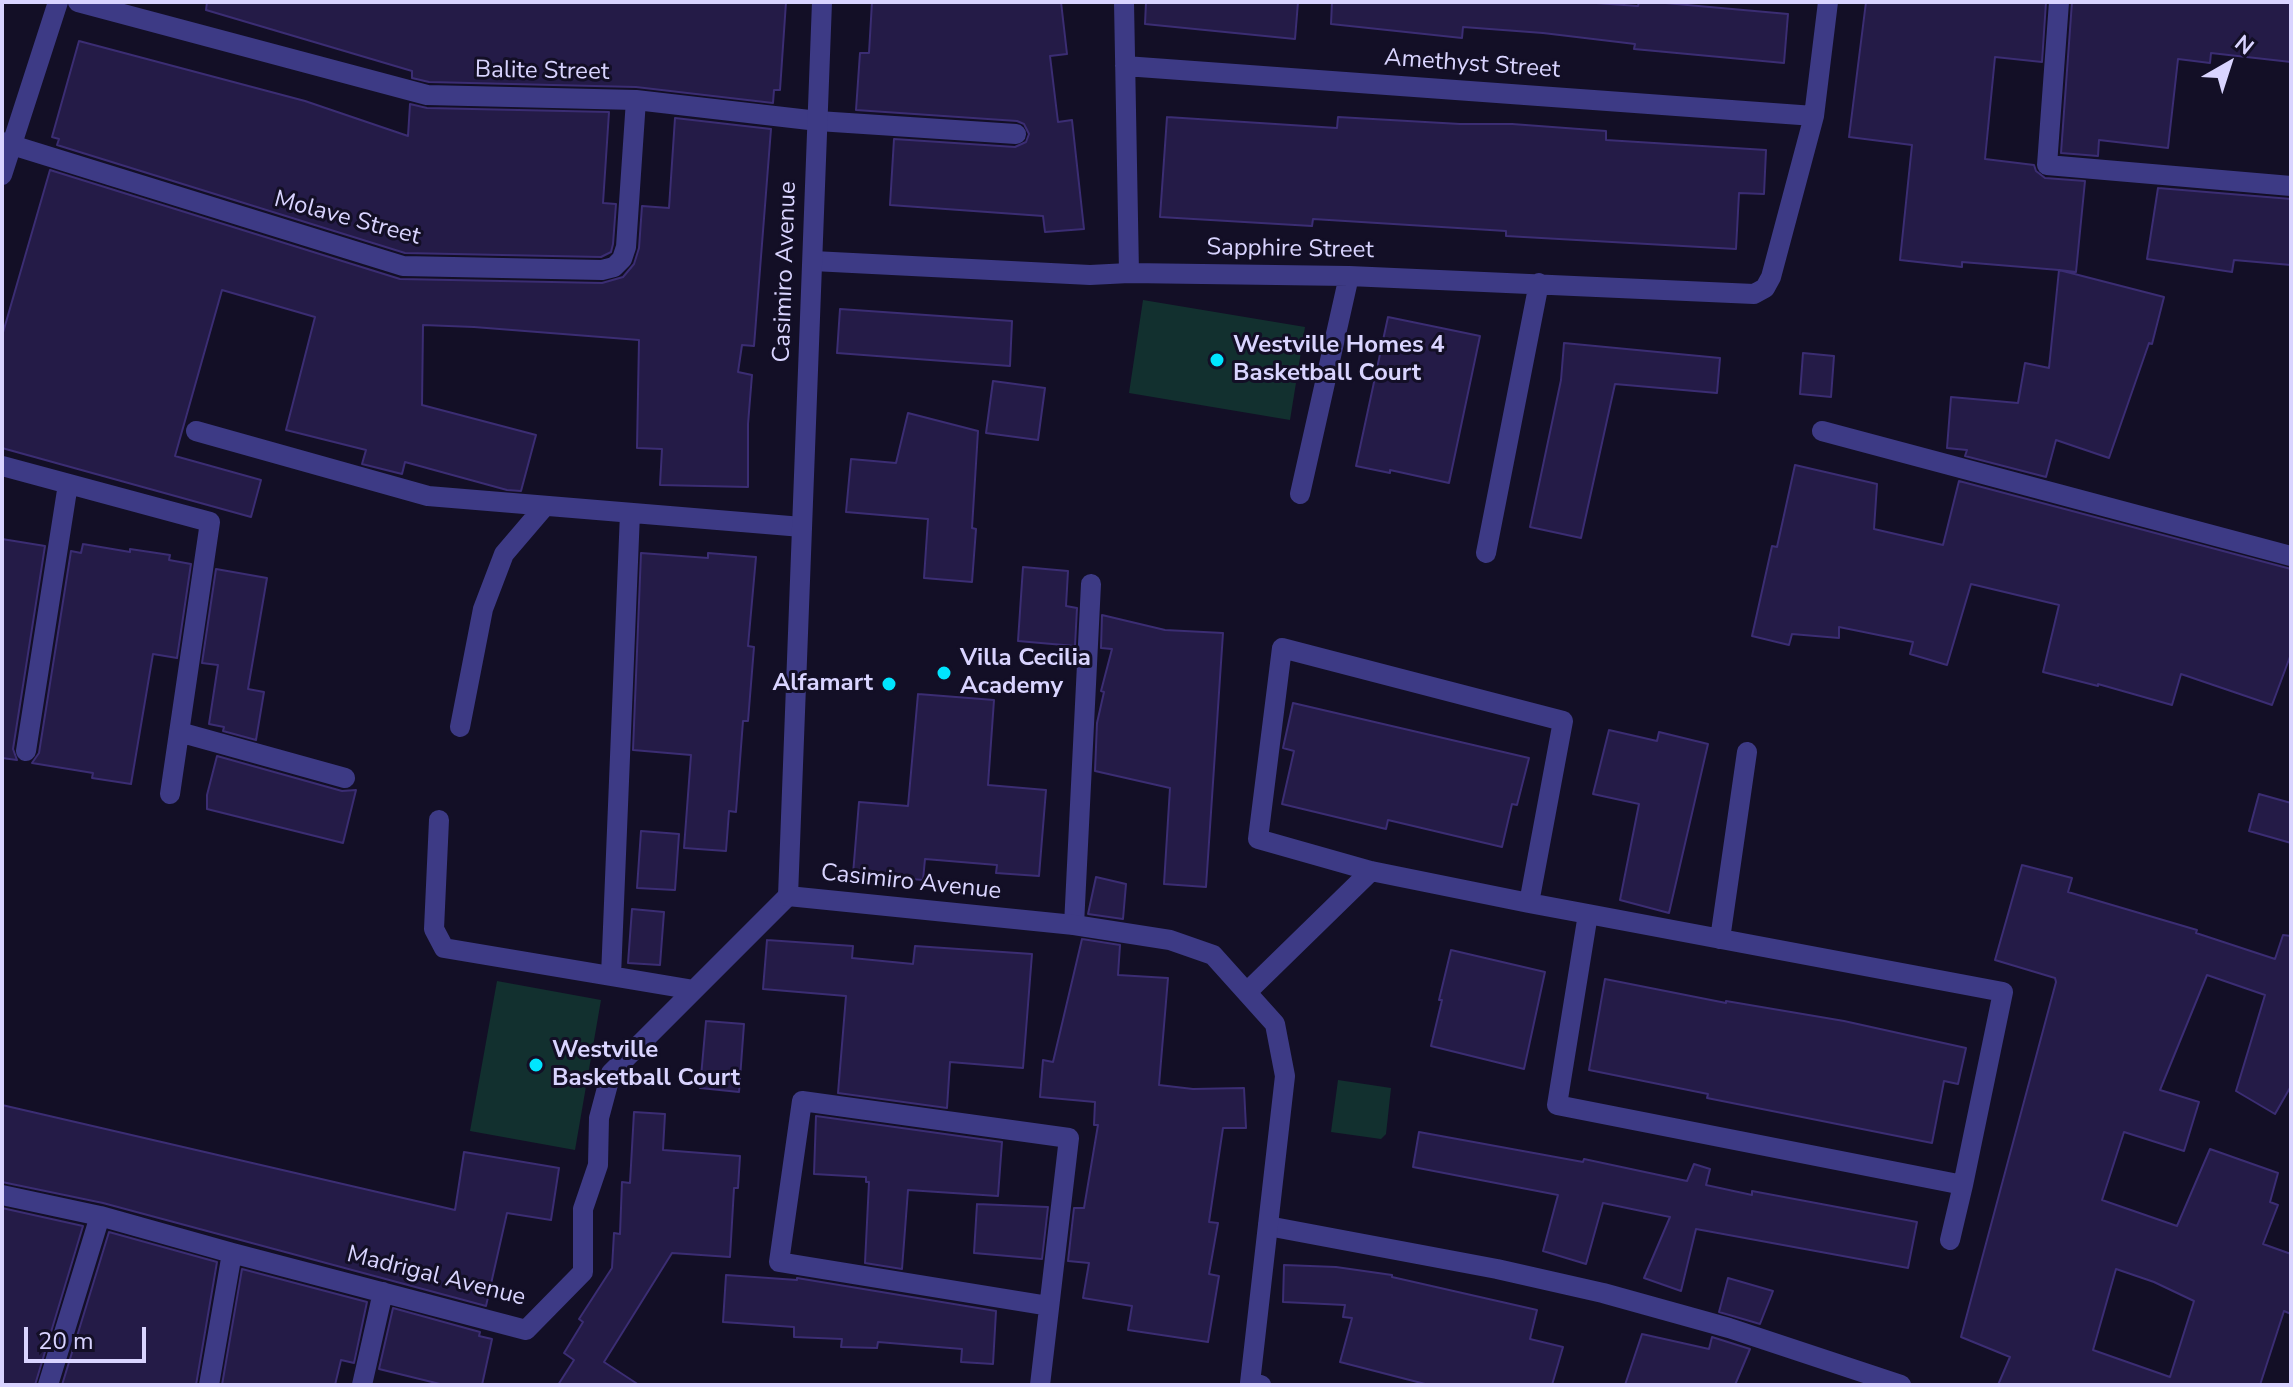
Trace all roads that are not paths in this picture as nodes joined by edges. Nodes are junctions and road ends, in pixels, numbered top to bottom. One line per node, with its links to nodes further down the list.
1 (58, 2): 12 (street)
2 (78, 2): 8 (street, Balite Street)
3 (822, 2): 10 (street, Casimiro Avenue)
4 (1124, 2): 7 (street)
5 (1828, 2): 9 (street)
6 (2059, 2): 14 (street)
7 (1125, 66): 9 (street, Amethyst Street); 16 (street)
8 (636, 100): 10 (street, Balite Street); 12 (street, Molave Street)
9 (1814, 116): 18 (street, Sapphire Street)
10 (818, 121): 11 (street, Balite Street); 15 (street, Casimiro Avenue)
11 (1016, 134)
12 (7, 144): 13 (street)
13 (2, 175)
14 (2291, 186)
15 (813, 261): 16 (street, Sapphire Street); 26 (street, Casimiro Avenue)
16 (1129, 273): 17 (street, Sapphire Street)
17 (1349, 276): 18 (street, Sapphire Street); 23 (street)
18 (1539, 283): 27 (street)
19 (196, 431): 24 (street)
20 (1822, 431): 28 (street)
21 (2, 466): 22 (street)
22 (68, 484): 31 (street); 32 (street)
23 (1300, 494)
24 (545, 506): 25 (street); 30 (street)
25 (630, 513): 26 (street); 43 (street)
26 (802, 527): 38 (street, Casimiro Avenue)
27 (1486, 553)
28 (2291, 556)
29 (1091, 584): 41 (street)
30 (460, 727)
31 (179, 732): 34 (street); 35 (street)
32 (26, 751)
33 (1747, 752): 42 (street)
34 (345, 778)
35 (170, 794)
36 (439, 820): 43 (street)
37 (1371, 871): 39 (street); 39 (street); 45 (street)
38 (788, 896): 41 (street, Casimiro Avenue); 44 (street, Madrigal Avenue)
39 (1529, 903): 40 (street)
40 (1588, 914): 42 (street); 46 (street)
41 (1074, 925): 45 (street, Casimiro Avenue)
42 (1720, 939): 46 (street)
43 (611, 976): 44 (street)
44 (694, 990): 52 (street, Madrigal Avenue)
45 (1247, 992): 49 (street, Casimiro Avenue)
46 (1963, 1185): 50 (street)
47 (2, 1195): 48 (street, Madrigal Avenue)
48 (100, 1216): 51 (street, Madrigal Avenue); 54 (street)
49 (1268, 1226): 58 (street, Casimiro Avenue); 59 (street)
50 (1950, 1240)
51 (232, 1253): 52 (street, Madrigal Avenue); 55 (street)
52 (383, 1292): 56 (street)
53 (1049, 1306): 53 (street); 57 (street)
54 (48, 1385)
55 (209, 1385)
56 (362, 1385)
57 (1040, 1385)
58 (1261, 1385)
59 (1901, 1385)

